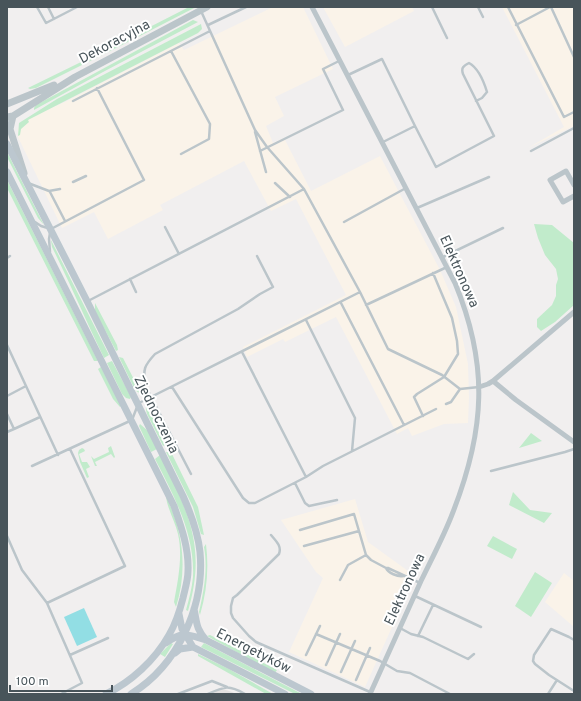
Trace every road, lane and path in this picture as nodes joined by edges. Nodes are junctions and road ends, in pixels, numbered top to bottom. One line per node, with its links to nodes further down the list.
1 (37, 7): 12 (lane)
2 (48, 7): 12 (lane)
3 (77, 7): 12 (lane)
4 (246, 7): 14 (lane)
5 (312, 7): 19 (street, Elektronowa)
6 (432, 7): 16 (lane)
7 (478, 7): 11 (lane)
8 (508, 7): 13 (lane)
9 (550, 7): 13 (lane); 18 (lane)
10 (204, 9): 14 (lane); 21 (street, Dekoracyjna)
11 (482, 17)
12 (54, 19)
13 (516, 24): 26 (lane)
14 (208, 25): 15 (lane)
15 (210, 31): 17 (lane); 30 (lane)
16 (447, 38)
17 (171, 51): 22 (lane); 36 (lane)
18 (574, 57)
19 (340, 60): 20 (street, Elektronowa); 33 (lane)
20 (348, 75): 28 (lane); 31 (street, Elektronowa)
21 (75, 76): 25 (street, Dekoracyjna); 27 (street, Dekoracyjna)
22 (97, 88): 23 (lane); 53 (lane)
23 (73, 101)
24 (476, 101): 24 (lane); 28 (lane)
25 (7, 104)
26 (574, 112)
27 (10, 116): 42 (street, Dekoracyjna)
28 (415, 126): 31 (lane)
29 (574, 128): 35 (lane)
30 (255, 130): 33 (lane); 34 (lane)
31 (382, 142): 45 (street, Elektronowa)
32 (7, 144): 42 (main road, Zjednoczenia)
33 (267, 148): 34 (lane); 47 (lane)
34 (260, 151): 38 (lane)
35 (531, 151)
36 (181, 154)
37 (7, 172): 52 (main road, Zjednoczenia)
38 (266, 172)
39 (86, 176): 41 (lane)
40 (489, 177): 51 (lane)
41 (73, 182)
42 (28, 183): 48 (lane); 57 (main road, Zjednoczenia)
43 (275, 183): 50 (lane)
44 (574, 185): 49 (street)
45 (406, 188): 51 (street, Elektronowa); 54 (lane)
46 (60, 189): 48 (lane)
47 (304, 189): 50 (lane); 68 (lane)
48 (50, 191): 53 (lane)
49 (574, 196)
50 (290, 197): 58 (lane)
51 (417, 208): 63 (street, Elektronowa)
52 (31, 218): 57 (lane); 62 (main road, Zjednoczenia)
53 (65, 221): 57 (lane)
54 (344, 222)
55 (165, 227): 58 (lane)
56 (503, 228): 63 (lane)
57 (51, 229): 62 (lane); 69 (main road, Zjednoczenia)
58 (179, 254): 66 (lane)
59 (10, 256): 61 (lane)
60 (257, 256): 83 (lane)
61 (7, 258)
62 (50, 258): 90 (main road, Zjednoczenia)
63 (442, 258): 64 (street, Elektronowa)
64 (447, 266): 65 (lane); 80 (street, Elektronowa)
65 (433, 273): 71 (lane); 76 (lane)
66 (130, 279): 67 (lane); 69 (lane)
67 (136, 292)
68 (360, 292): 70 (lane); 71 (lane)
69 (87, 301): 84 (main road, Zjednoczenia)
70 (341, 303): 73 (lane); 91 (lane)
71 (366, 305): 76 (lane)
72 (574, 312): 77 (street)
73 (306, 320): 75 (lane); 97 (lane)
74 (7, 345): 78 (lane)
75 (242, 352): 79 (lane); 102 (lane)
76 (444, 377): 81 (lane); 88 (lane)
77 (493, 381): 80 (street); 94 (street)
78 (26, 386): 82 (lane); 89 (lane)
79 (172, 387): 83 (lane); 103 (lane)
80 (479, 387): 81 (lane); 112 (street, Elektronowa)
81 (460, 389): 85 (lane)
82 (7, 396)
83 (151, 397): 84 (lane); 101 (lane)
84 (138, 404): 90 (lane); 116 (main road, Zjednoczenia)
85 (446, 404)
86 (436, 409): 88 (lane)
87 (7, 414): 92 (lane)
88 (423, 416): 91 (lane)
89 (40, 417): 92 (lane); 98 (lane)
90 (132, 420): 95 (lane); 117 (main road, Zjednoczenia)
91 (404, 425): 97 (lane)
92 (14, 429): 93 (lane)
93 (7, 432)
94 (574, 442)
95 (70, 449): 98 (lane); 114 (lane)
96 (574, 449): 100 (lane)
97 (352, 451): 102 (lane)
98 (58, 455): 99 (lane)
99 (32, 466)
100 (491, 471)
101 (191, 474)
102 (306, 477): 103 (lane)
103 (295, 483): 104 (lane)
104 (337, 500)
105 (300, 530): 106 (lane)
106 (359, 531): 109 (lane); 110 (lane)
107 (271, 535): 146 (lane)
108 (7, 536): 114 (lane)
109 (304, 546)
110 (366, 555): 111 (lane); 112 (lane)
111 (340, 580)
112 (420, 583): 113 (street, Elektronowa)
113 (414, 596): 115 (lane); 120 (street, Elektronowa)
114 (47, 603): 135 (lane)
115 (433, 605): 119 (lane); 124 (lane)
116 (194, 608): 123 (main road, Zjednoczenia); 126 (main road)
117 (179, 613): 123 (main road, Energetyków); 130 (main road, Zjednoczenia)
118 (320, 626): 121 (lane)
119 (481, 627)
120 (400, 628): 124 (lane); 139 (street, Elektronowa)
121 (316, 634): 129 (lane); 136 (lane)
122 (340, 634): 129 (lane)
123 (184, 635): 126 (main road, Energetyków); 130 (main road); 131 (main road, Energetyków); 137 (main road, Zjednoczenia)
124 (418, 636): 134 (lane)
125 (108, 638): 135 (lane)
126 (206, 640): 154 (main road, Energetyków)
127 (574, 640): 143 (lane)
128 (355, 641): 133 (lane)
129 (337, 643): 133 (lane); 140 (lane)
130 (162, 645): 148 (main road, Zjednoczenia)
131 (193, 647): 137 (main road); 153 (main road, Energetyków)
132 (370, 648): 138 (lane)
133 (351, 649): 138 (lane); 141 (lane)
134 (474, 654)
135 (70, 655): 147 (lane)
136 (306, 655)
137 (172, 656): 149 (main road, Zjednoczenia)
138 (367, 656): 139 (lane); 142 (lane)
139 (384, 664): 146 (street, Elektronowa); 155 (lane)
140 (326, 665)
141 (341, 672)
142 (356, 680)
143 (557, 680): 145 (lane); 156 (lane)
144 (227, 687): 150 (lane); 151 (lane); 152 (lane)
145 (574, 691)
146 (370, 693)
147 (61, 694)
148 (106, 694)
149 (131, 694)
150 (178, 694)
151 (208, 694)
152 (245, 694)
153 (285, 694)
154 (311, 694)
155 (450, 694)
156 (548, 694)

